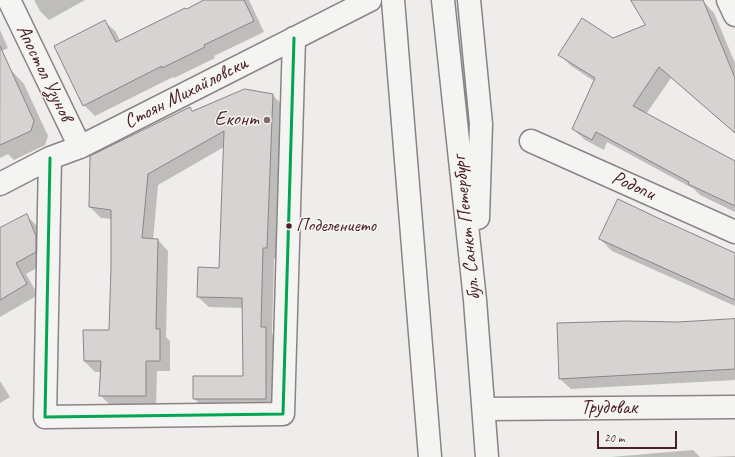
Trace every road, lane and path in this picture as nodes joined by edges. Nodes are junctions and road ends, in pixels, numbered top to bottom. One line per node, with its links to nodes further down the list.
1 (9, 0): 10 (street, Апостол Узунов)
2 (370, 0): 8 (street, Стоян Михайловски)
3 (394, 0): 17 (street)
4 (443, 0): 14 (street, бул. Санкт Петербург)
5 (469, 0): 14 (street)
6 (728, 0): 7 (street)
7 (735, 15)
8 (294, 38): 10 (street, Стоян Михайловски); 11 (street)
9 (531, 141): 13 (street, Родопи)
10 (80, 147): 11 (street, Стоян Михайловски)
11 (50, 158): 12 (street, Стоян Михайловски)
12 (0, 184)
13 (735, 232)
14 (475, 300): 16 (street, бул. Санкт Петербург)
15 (735, 407): 16 (street, Трудовак)
16 (484, 409): 18 (street, бул. Санкт Петербург)
17 (430, 457)
18 (487, 457)

